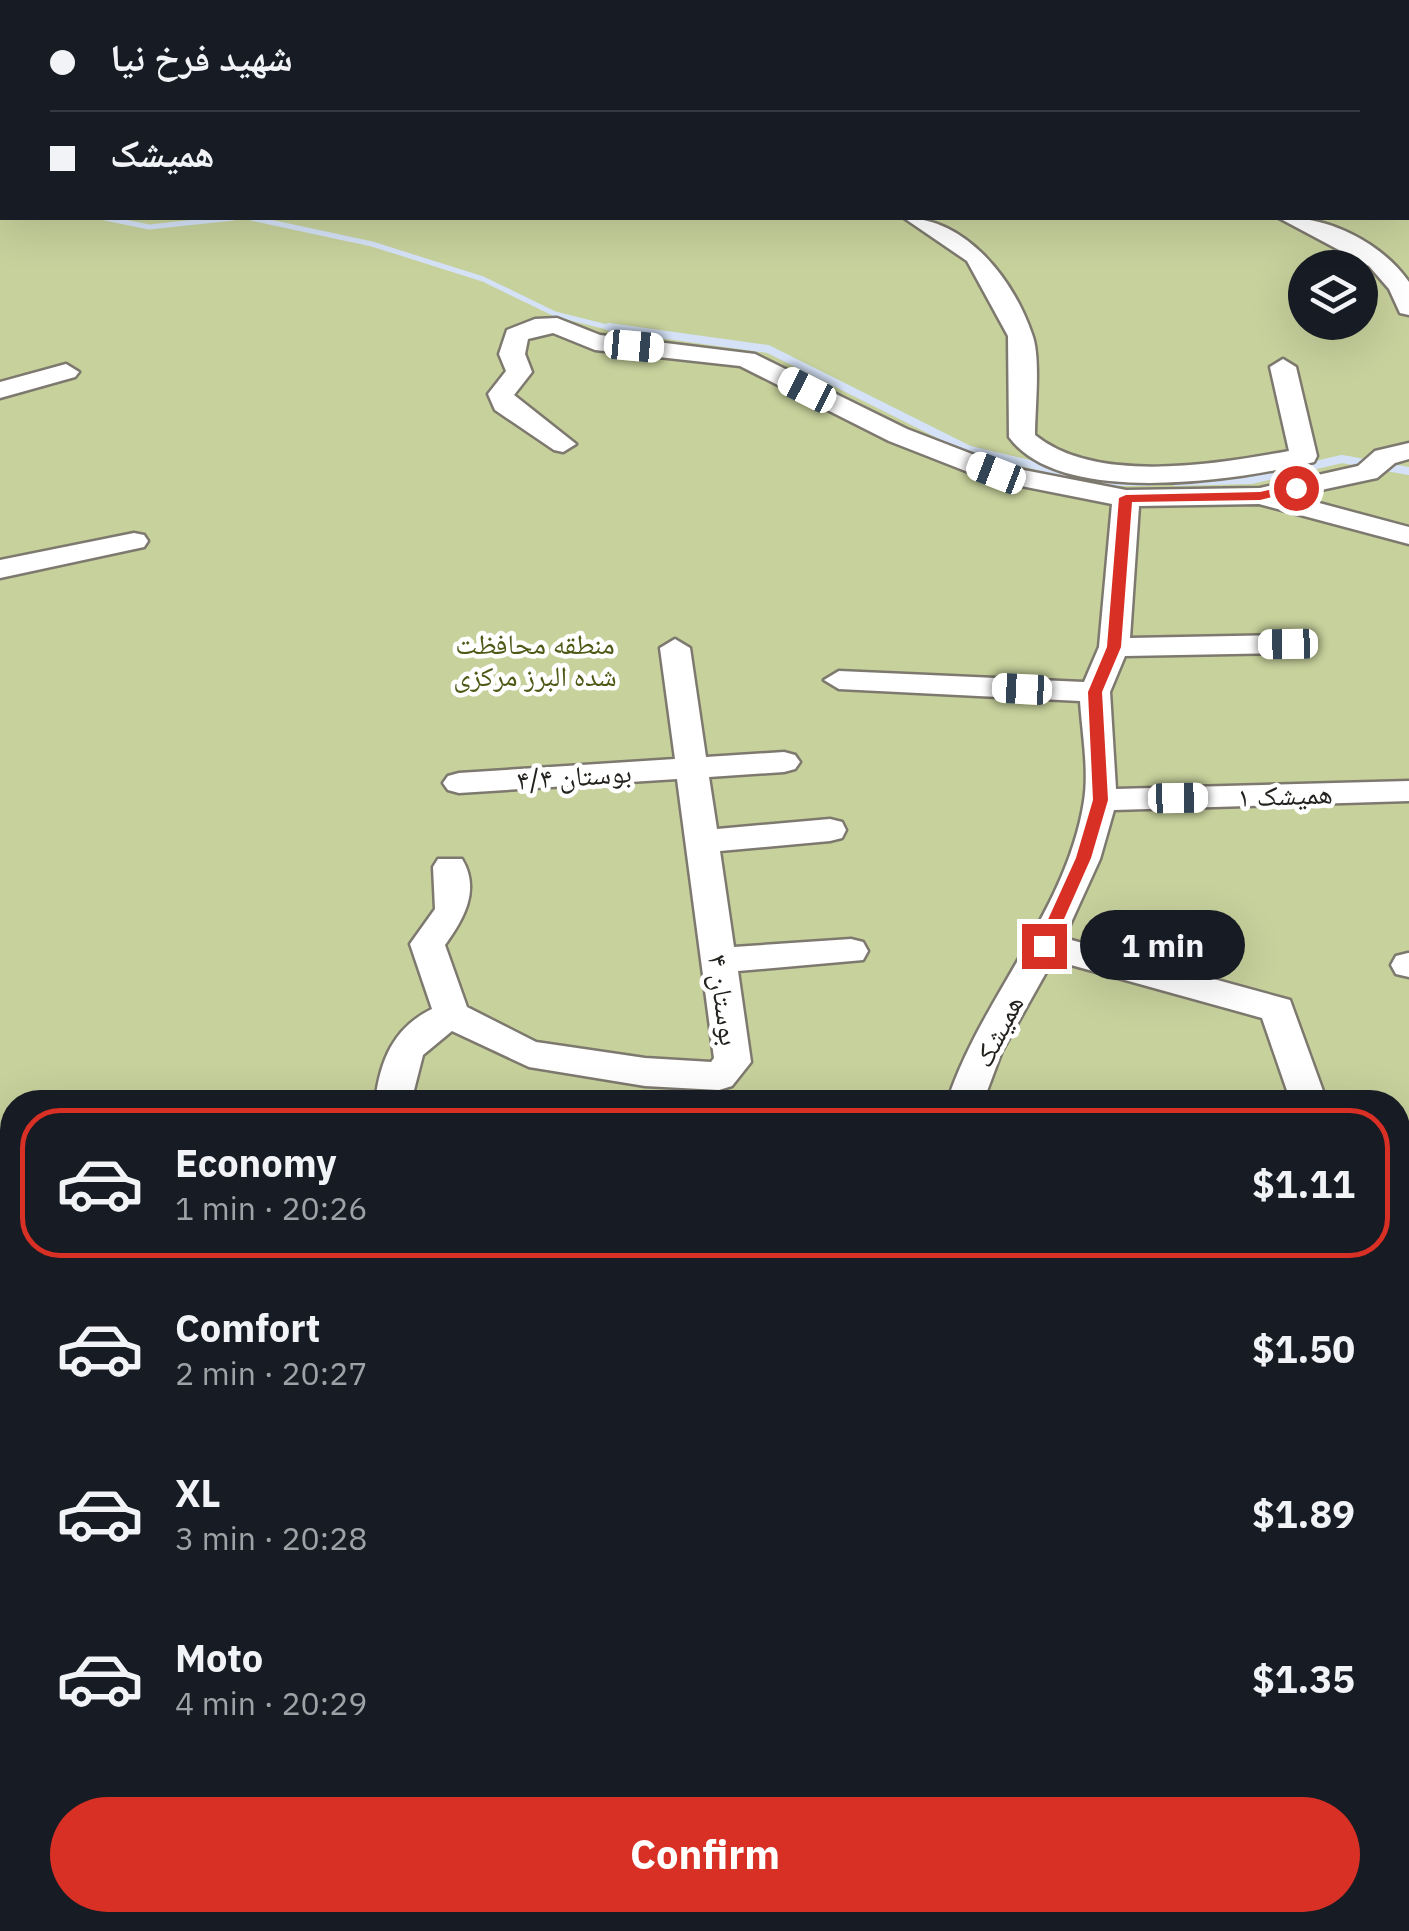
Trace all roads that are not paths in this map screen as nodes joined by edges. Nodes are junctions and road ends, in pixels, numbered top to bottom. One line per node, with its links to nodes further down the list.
1 (918, 220): 9 (street)
2 (1295, 220): 3 (street)
3 (1409, 308)
4 (1283, 368): 9 (street)
5 (66, 372): 6 (street)
6 (0, 390)
7 (563, 444): 9 (street)
8 (1387, 460): 10 (street)
9 (1117, 488): 10 (street); 15 (street, همیشک)
10 (1260, 496): 11 (street)
11 (1409, 536)
12 (134, 541): 13 (street)
13 (0, 570)
14 (1288, 644): 15 (street)
15 (1114, 647): 18 (street, همیشک)
16 (674, 648): 20 (street, بوستان ۴)
17 (839, 680): 18 (street)
18 (1095, 692): 23 (street, همیشک)
19 (784, 762): 20 (street, بوستان ۴/۴)
20 (690, 768): 21 (street, بوستان ۴/۴); 25 (street, بوستان ۴)
21 (458, 783)
22 (1409, 792): 23 (street, همیشک ۱)
23 (1101, 800): 27 (street, همیشک)
24 (830, 830): 25 (street)
25 (700, 842): 29 (street, بوستان ۴)
26 (450, 866): 30 (street)
27 (1044, 946): 32 (street, همیشک); 33 (street)
28 (851, 951): 29 (street)
29 (718, 960): 30 (street, بوستان ۴)
30 (452, 1015): 31 (street)
31 (395, 1090)
32 (969, 1090)
33 (1304, 1090)

